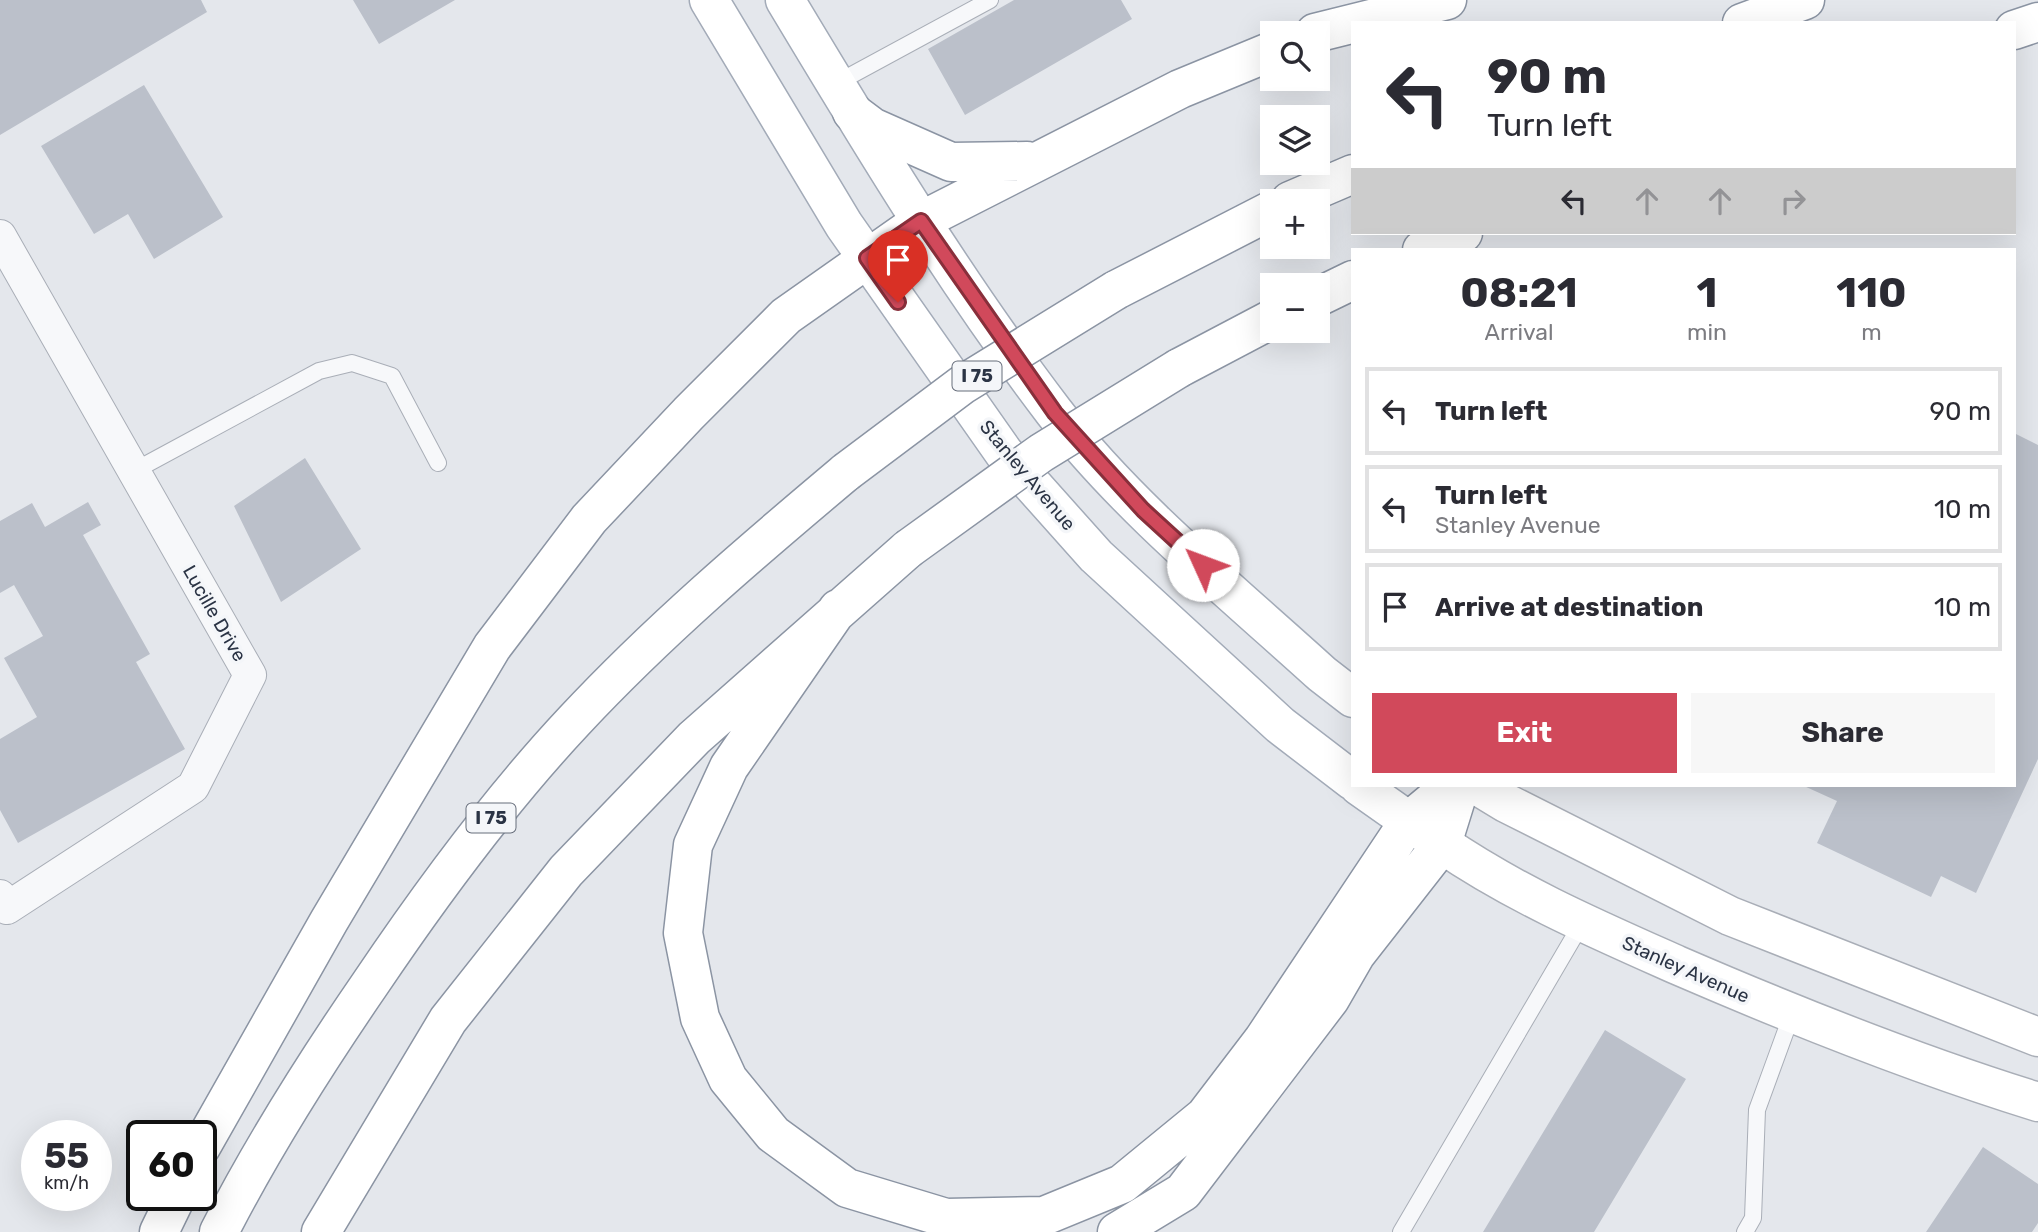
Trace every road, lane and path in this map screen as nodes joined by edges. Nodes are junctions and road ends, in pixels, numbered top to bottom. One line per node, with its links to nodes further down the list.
1 (709, 0): 22 (main road, Stanley Avenue)
2 (785, 0): 13 (main road)
3 (990, 0): 13 (lane)
4 (1447, 0): 6 (main road)
5 (1805, 0): 7 (main road)
6 (1363, 21)
7 (1747, 21)
8 (2038, 22): 11 (main road)
9 (1351, 24): 10 (main road)
10 (1330, 29)
11 (2016, 29)
12 (1260, 56): 14 (main road)
13 (844, 98): 14 (main road); 18 (main road)
14 (1036, 160): 18 (main road)
15 (1351, 175): 16 (main road)
16 (1318, 189)
17 (1260, 216): 45 (main road, I 75, bridge)
18 (921, 221): 22 (main road); 29 (main road)
19 (1458, 235): 21 (main road)
20 (0, 236): 27 (street, Lucille Drive)
21 (1427, 248)
22 (867, 258): 30 (main road, Stanley Avenue); 42 (main road)
23 (1351, 281): 24 (main road)
24 (1330, 291)
25 (1260, 325): 28 (main road, bridge)
26 (438, 463): 27 (lane)
27 (134, 471): 37 (street, Lucille Drive)
28 (838, 609): 35 (main road); 46 (main road)
29 (1351, 696)
30 (1351, 779)
31 (1360, 787): 35 (main road, Stanley Avenue)
32 (1450, 787): 35 (main road)
33 (1460, 787): 36 (main road)
34 (1480, 787): 40 (main road)
35 (1409, 821): 36 (main road, Stanley Avenue)
36 (1442, 844): 38 (main road, Stanley Avenue); 47 (main road)
37 (0, 896)
38 (1582, 923): 39 (main road, Stanley Avenue); 48 (lane)
39 (1792, 1014): 41 (main road, Stanley Avenue); 49 (lane)
40 (2038, 1037)
41 (2038, 1102)
42 (216, 1120)
43 (169, 1211): 44 (main road)
44 (159, 1232)
45 (219, 1232)
46 (321, 1232)
47 (1117, 1232)
48 (1401, 1232)
49 (1745, 1232)

